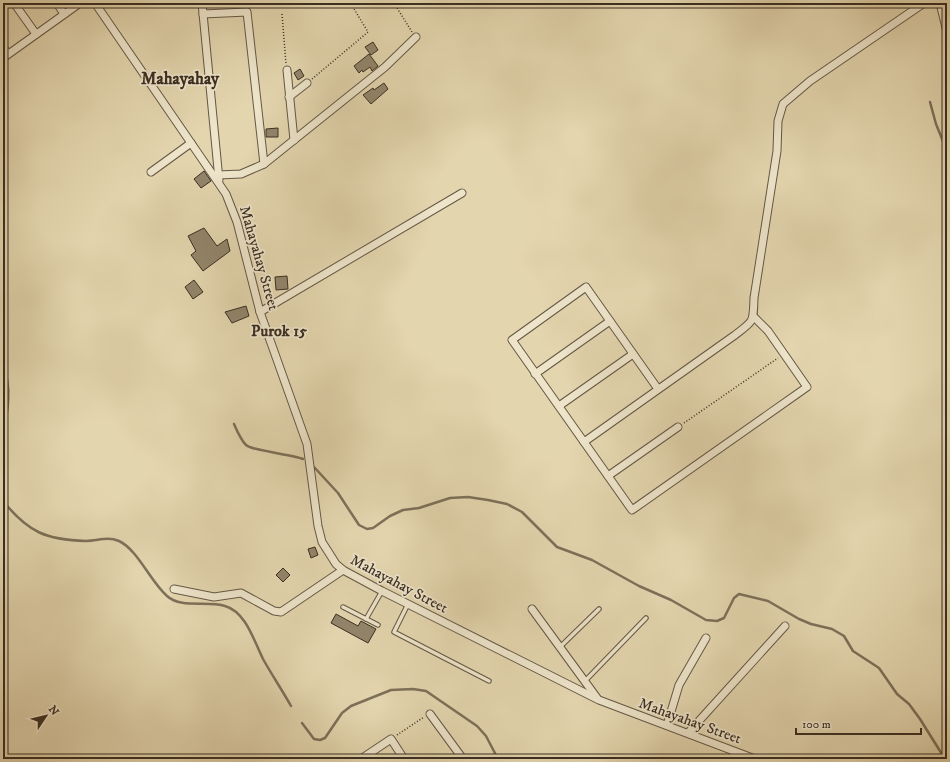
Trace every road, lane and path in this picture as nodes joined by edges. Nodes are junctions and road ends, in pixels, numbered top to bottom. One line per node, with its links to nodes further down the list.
1 (14, 3): 14 (street)
2 (57, 3): 10 (street)
3 (80, 3): 10 (street)
4 (95, 3): 22 (street, Mahayahay Street)
5 (202, 3): 11 (street)
6 (394, 3): 15 (path)
7 (924, 3): 28 (street)
8 (940, 3): 13 (street)
9 (351, 4): 19 (path)
10 (64, 14): 14 (street)
11 (203, 14): 23 (street); 25 (street)
12 (282, 14): 18 (path)
13 (947, 32)
14 (36, 34): 17 (street)
15 (416, 37): 21 (street)
16 (3, 47): 17 (street)
17 (5, 56)
18 (287, 70): 20 (street)
19 (307, 82): 20 (street)
20 (289, 98): 21 (street)
21 (294, 140): 23 (street)
22 (191, 143): 24 (street); 25 (street, Mahayahay Street)
23 (264, 164): 25 (street)
24 (151, 172)
25 (219, 179): 27 (street, Mahayahay Street)
26 (462, 192): 27 (street)
27 (260, 312): 40 (street, Mahayahay Street)
28 (754, 317): 31 (street); 33 (street)
29 (610, 321): 30 (street); 32 (street); 32 (street)
30 (633, 354): 33 (street); 34 (street)
31 (784, 354): 35 (path); 39 (street)
32 (536, 374): 34 (street)
33 (658, 389): 38 (street)
34 (558, 406): 38 (street)
35 (678, 427): 39 (street)
36 (947, 439): 37 (path)
37 (944, 441)
38 (584, 442): 39 (street)
39 (608, 476)
40 (343, 570): 41 (street); 42 (street, Mahayahay Street)
41 (174, 589)
42 (382, 591): 43 (street, Mahayahay Street); 48 (lane)
43 (408, 604): 53 (lane); 55 (street, Mahayahay Street)
44 (343, 607): 48 (lane)
45 (532, 609): 52 (street)
46 (599, 609): 52 (lane)
47 (646, 618): 54 (lane)
48 (366, 619): 49 (lane)
49 (378, 625)
50 (784, 626): 58 (street)
51 (706, 638): 57 (street)
52 (560, 647): 54 (street)
53 (488, 681)
54 (585, 681): 55 (street)
55 (599, 700): 57 (street, Mahayahay Street)
56 (430, 714): 59 (path); 62 (street)
57 (667, 726): 58 (street, Mahayahay Street)
58 (688, 733): 63 (street, Mahayahay Street)
59 (391, 739): 60 (street); 61 (street)
60 (361, 759)
61 (404, 759)
62 (463, 759)
63 (755, 759)

